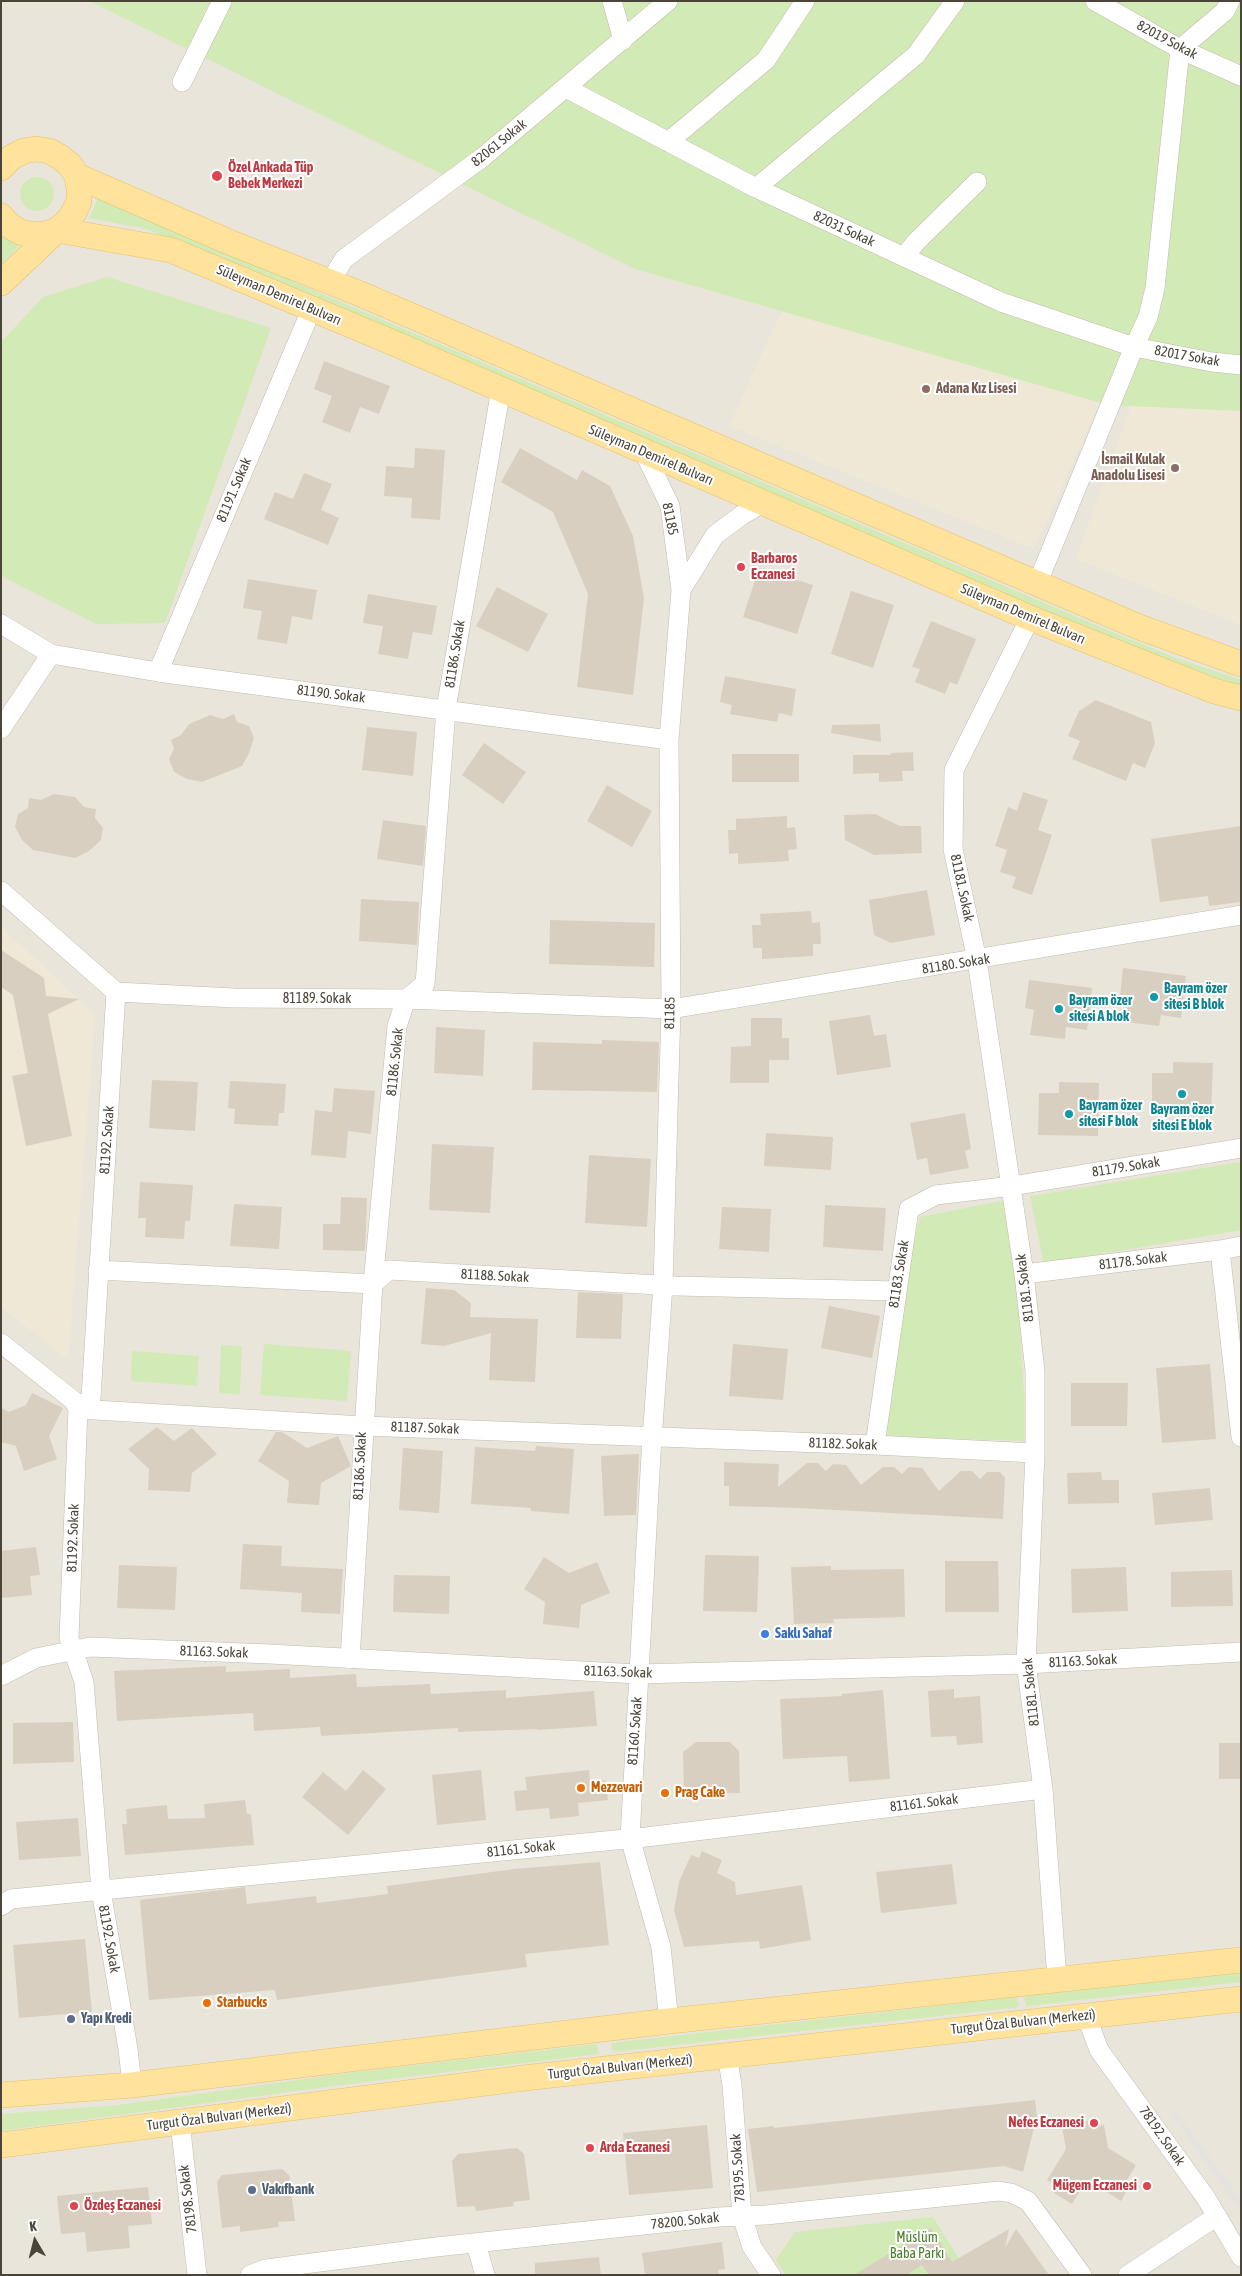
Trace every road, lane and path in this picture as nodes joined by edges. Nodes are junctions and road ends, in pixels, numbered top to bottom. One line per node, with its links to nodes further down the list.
1 (222, 1): 12 (street)
2 (597, 1): 8 (street)
3 (668, 1): 9 (street, 82061 Sokak)
4 (805, 1): 14 (street)
5 (955, 1): 19 (street)
6 (1095, 1): 10 (street, 82019 Sokak)
7 (1230, 1): 10 (street)
8 (613, 6): 9 (street)
9 (623, 40): 13 (street, 82061 Sokak)
10 (1180, 49): 11 (street, 82019 Sokak); 26 (street)
11 (1241, 76)
12 (182, 82)
13 (566, 88): 14 (street, 82031 Sokak); 23 (street, 82061 Sokak)
14 (668, 142): 19 (street, 82031 Sokak)
15 (12, 147): 16 (main road); 17 (main road)
16 (1, 168)
17 (77, 176): 21 (main road); 23 (main road)
18 (977, 182): 22 (street)
19 (756, 188): 22 (street, 82031 Sokak)
20 (1, 216): 21 (main road)
21 (57, 230): 24 (main road); 25 (main road, Süleyman Demirel Bulvarı)
22 (904, 257): 26 (street, 82031 Sokak)
23 (330, 282): 31 (main road)
24 (1, 283)
25 (312, 308): 28 (main road, Süleyman Demirel Bulvarı); 37 (street, 81191. Sokak)
26 (1134, 347): 27 (street, 82017 Sokak); 31 (street)
27 (1241, 365)
28 (501, 389): 29 (main road, Süleyman Demirel Bulvarı); 39 (street, 81186. Sokak)
29 (644, 452): 30 (main road, Süleyman Demirel Bulvarı); 32 (street, 81185)
30 (763, 503): 32 (street, 81185); 33 (main road, Süleyman Demirel Bulvarı)
31 (1038, 582): 36 (main road)
32 (681, 590): 41 (street, 81185)
33 (1030, 618): 38 (main road, Süleyman Demirel Bulvarı); 44 (street, 81181. Sokak)
34 (1, 624): 35 (street, 81190. Sokak)
35 (51, 654): 37 (street, 81190. Sokak); 40 (street)
36 (1241, 664)
37 (158, 672): 39 (street, 81190. Sokak)
38 (1241, 698)
39 (446, 709): 41 (street, 81190. Sokak); 46 (street, 81186. Sokak)
40 (1, 729)
41 (669, 740): 47 (street, 81185)
42 (1, 891): 45 (street)
43 (1241, 915): 44 (street, 81180. Sokak)
44 (977, 960): 47 (street, 81180. Sokak); 49 (street, 81181. Sokak)
45 (116, 992): 46 (street, 81189. Sokak); 52 (street, 81192. Sokak)
46 (406, 999): 47 (street, 81189. Sokak); 54 (street, 81186. Sokak)
47 (671, 1009): 55 (street, 81185)
48 (1241, 1148): 49 (street, 81179. Sokak)
49 (1012, 1186): 53 (street, 81181. Sokak); 56 (street, 81183. Sokak)
50 (1241, 1246): 51 (street, 81178. Sokak)
51 (1220, 1250): 53 (street, 81178. Sokak); 61 (street)
52 (98, 1270): 54 (street); 58 (street, 81192. Sokak)
53 (1024, 1274): 63 (street, 81181. Sokak)
54 (373, 1284): 55 (street, 81188. Sokak); 59 (street, 81186. Sokak)
55 (663, 1284): 56 (street, 81188. Sokak); 60 (street, 81185)
56 (897, 1291): 62 (street, 81183. Sokak)
57 (1, 1343): 58 (street)
58 (78, 1409): 59 (street, 81187. Sokak); 64 (street, 81192. Sokak)
59 (363, 1426): 60 (street, 81187. Sokak); 66 (street, 81186. Sokak)
60 (652, 1436): 62 (street, 81182. Sokak); 68 (street, 81160. Sokak)
61 (1241, 1437)
62 (875, 1445): 63 (street, 81182. Sokak)
63 (1034, 1453): 67 (street, 81181. Sokak)
64 (72, 1651): 66 (street, 81163. Sokak); 69 (street, 81163. Sokak); 72 (street, 81192. Sokak)
65 (1241, 1652): 67 (street, 81163. Sokak)
66 (350, 1659): 68 (street, 81163. Sokak)
67 (1026, 1664): 68 (street, 81163. Sokak); 70 (street, 81181. Sokak)
68 (638, 1674): 71 (street, 81160. Sokak)
69 (1, 1676)
70 (1043, 1789): 71 (street, 81161. Sokak); 75 (street, 81181. Sokak)
71 (630, 1838): 72 (street, 81161. Sokak); 78 (street, 81160. Sokak)
72 (101, 1890): 73 (street, 81161. Sokak); 80 (street, 81192. Sokak)
73 (1, 1906)
74 (1241, 1960): 75 (main road)
75 (1057, 1979): 78 (main road)
76 (1241, 1999): 77 (main road, Turgut Özal Bulvarı (Merkezi))
77 (1086, 2015): 79 (main road, Turgut Özal Bulvarı (Merkezi)); 85 (street, 78192. Sokak)
78 (670, 2021): 80 (main road)
79 (727, 2055): 82 (main road, Turgut Özal Bulvarı (Merkezi)); 84 (street, 78195. Sokak)
80 (132, 2085): 81 (main road)
81 (1, 2095)
82 (180, 2122): 83 (main road, Turgut Özal Bulvarı (Merkezi)); 88 (street, 78198. Sokak)
83 (1, 2145)
84 (742, 2216): 86 (street, 78200. Sokak); 91 (street, 78195. Sokak); 92 (street, 78200. Sokak)
85 (1217, 2216): 87 (street, 78192. Sokak); 93 (street)
86 (476, 2244): 89 (street, 78200. Sokak); 90 (street)
87 (1241, 2258)
88 (197, 2275)
89 (250, 2275)
90 (485, 2275)
91 (771, 2275)
92 (1082, 2275)
93 (1128, 2275)

